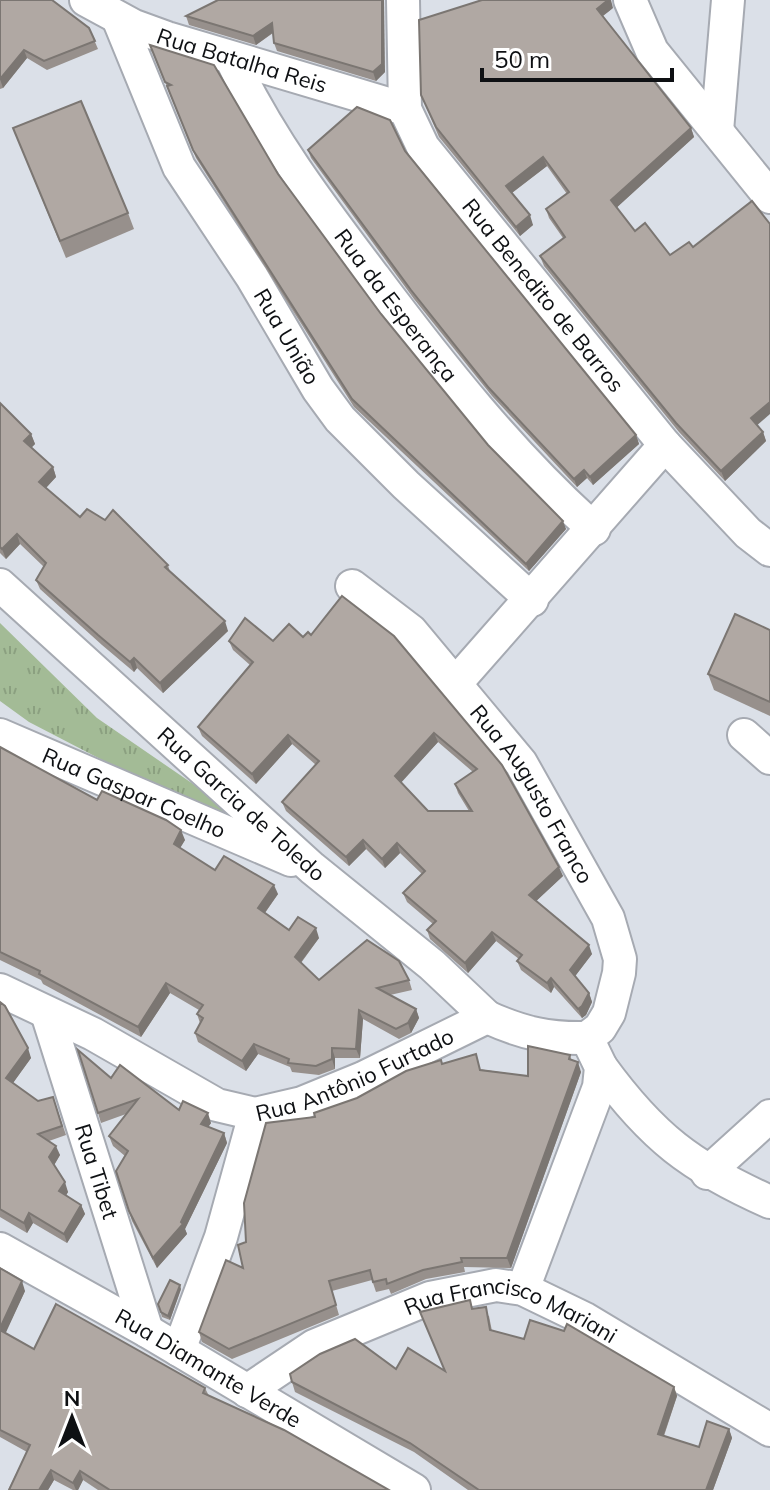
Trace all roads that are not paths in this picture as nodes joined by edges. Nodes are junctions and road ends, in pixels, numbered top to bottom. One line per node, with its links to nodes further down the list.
1 (86, 0): 5 (street, Rua Batalha Reis)
2 (403, 0): 7 (street, Rua Benedito de Barros)
3 (630, 0): 8 (street)
4 (728, 0): 8 (street)
5 (118, 18): 6 (street, Rua Batalha Reis); 15 (street, Rua União)
6 (231, 58): 7 (street, Rua Batalha Reis); 11 (street, Rua da Esperança)
7 (405, 109): 10 (street, Rua Benedito de Barros)
8 (717, 131): 9 (street)
9 (770, 197)
10 (665, 445): 11 (street); 12 (street, Rua Benedito de Barros)
11 (594, 529): 15 (street)
12 (770, 550)
13 (0, 585): 20 (street, Rua Garcia de Toledo)
14 (352, 586): 16 (street, Rua Augusto Franco)
15 (532, 600): 16 (street)
16 (455, 684): 24 (street, Rua Augusto Franco)
17 (0, 735): 20 (street, Rua Gaspar Coelho)
18 (744, 735): 19 (street)
19 (770, 758)
20 (312, 868): 23 (street, Rua Garcia de Toledo)
21 (0, 990): 22 (street, Rua Antônio Furtado)
22 (47, 1013): 26 (street, Rua Antônio Furtado); 32 (street, Rua Tibet)
23 (487, 1017): 24 (street); 26 (street, Rua Antônio Furtado)
24 (587, 1038): 25 (street)
25 (601, 1067): 28 (street); 31 (street)
26 (255, 1114): 33 (street)
27 (770, 1116): 28 (street)
28 (707, 1173): 29 (street)
29 (770, 1202)
30 (0, 1249): 32 (street, Rua Diamante Verde)
31 (523, 1289): 34 (street, Rua Francisco Mariani); 35 (street, Rua Francisco Mariani)
32 (147, 1331): 33 (street, Rua Diamante Verde)
33 (179, 1350): 34 (street, Rua Diamante Verde)
34 (247, 1391): 36 (street, Rua Diamante Verde)
35 (770, 1430)
36 (414, 1490)

